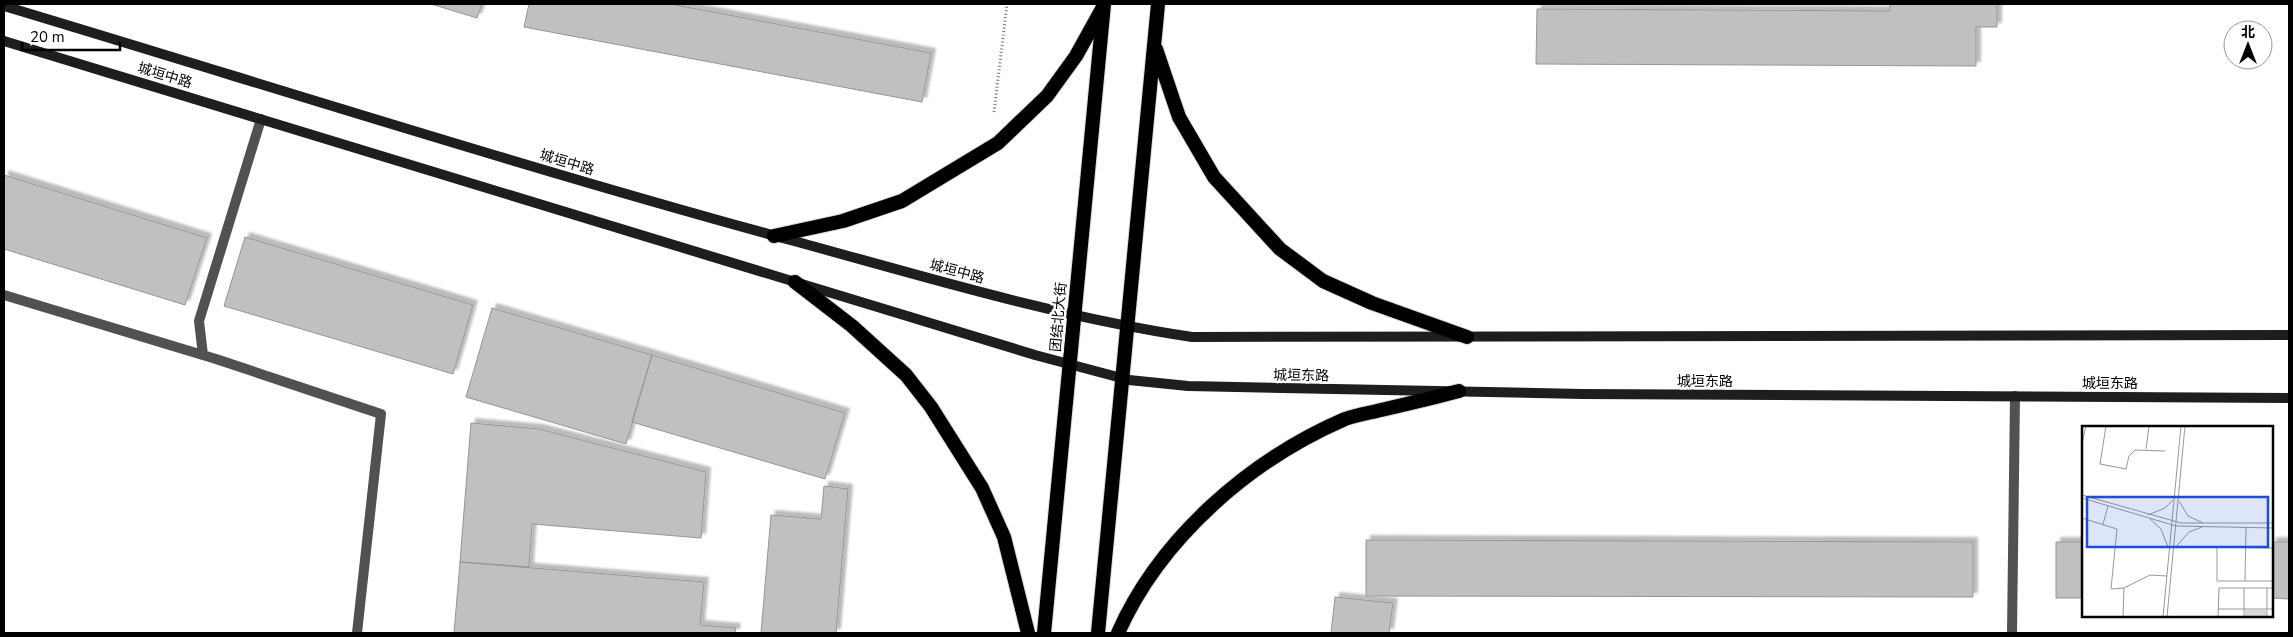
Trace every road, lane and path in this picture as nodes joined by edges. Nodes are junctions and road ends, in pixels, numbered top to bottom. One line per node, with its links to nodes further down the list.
1 (1007, 4): 8 (path)
2 (1104, 4): 8 (highway); 12 (highway, 团结北大街)
3 (1158, 4): 6 (highway)
4 (4, 6): 9 (main road, 城垣中路)
5 (4, 41): 7 (main road, 城垣中路)
6 (1154, 45): 13 (highway); 15 (highway)
7 (261, 119): 10 (main road, 城垣中路); 16 (street)
8 (990, 149): 9 (highway)
9 (774, 236): 12 (main road, 城垣中路)
10 (795, 282): 17 (main road, 城垣中路); 23 (highway)
11 (4, 295): 16 (street)
12 (1075, 314): 13 (main road, 城垣中路); 17 (highway, 团结北大街)
13 (1127, 326): 15 (main road); 18 (highway)
14 (2289, 335): 15 (main road)
15 (1467, 336)
16 (203, 355): 22 (street)
17 (1070, 366): 18 (main road, 城垣中路); 24 (highway, 团结北大街)
18 (1122, 378): 19 (main road, 城垣东路); 25 (highway)
19 (1459, 392): 20 (main road, 城垣东路); 26 (highway)
20 (2015, 396): 21 (main road, 城垣东路); 27 (street)
21 (2289, 398)
22 (357, 633)
23 (1028, 633)
24 (1044, 633)
25 (1098, 633)
26 (1118, 633)
27 (2012, 633)

